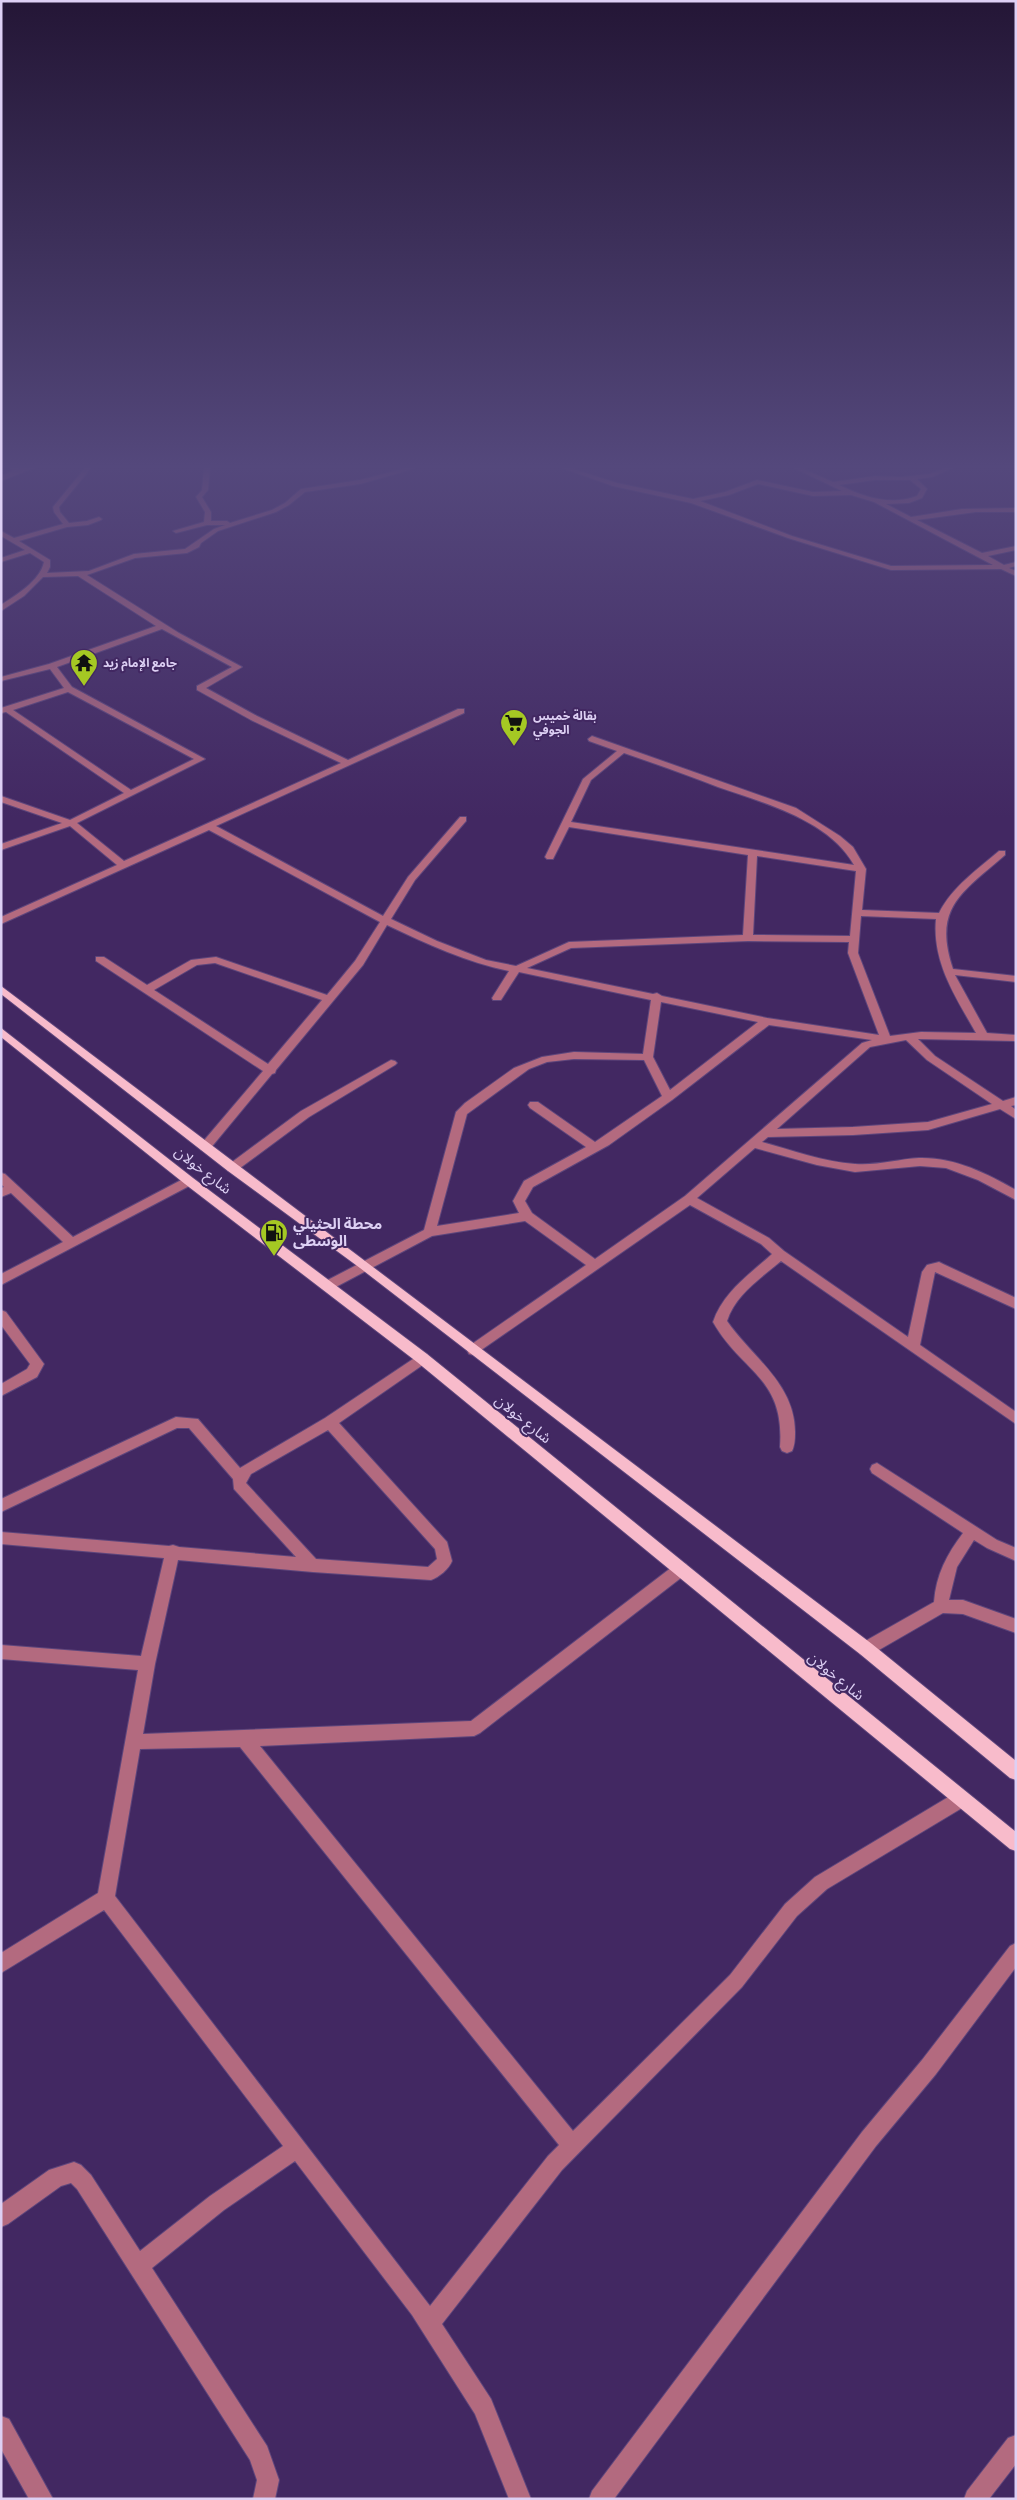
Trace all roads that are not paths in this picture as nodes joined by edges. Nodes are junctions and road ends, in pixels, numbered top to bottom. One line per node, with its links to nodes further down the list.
1 (30, 585): 3 (street)
2 (97, 585): 4 (street)
3 (1, 609)
4 (163, 626): 5 (street); 12 (street)
5 (52, 666): 6 (street); 7 (street)
6 (1, 679)
7 (69, 689): 8 (street); 13 (street)
8 (4, 710): 13 (street)
9 (461, 711): 12 (street)
10 (592, 739): 11 (street)
11 (623, 750): 17 (street); 24 (street)
12 (348, 763): 18 (street)
13 (131, 794): 16 (street)
14 (1, 799): 16 (street)
15 (463, 819): 27 (street)
16 (71, 823): 19 (street); 23 (street)
17 (565, 824): 20 (street); 22 (street)
18 (209, 826): 23 (street); 27 (street)
19 (1, 847)
20 (753, 853): 24 (street); 29 (street)
21 (1002, 853): 26 (street)
22 (550, 857)
23 (123, 865): 28 (street)
24 (861, 870): 25 (street)
25 (857, 913): 26 (street); 30 (street)
26 (944, 916): 33 (street)
27 (384, 920): 32 (street); 39 (street)
28 (1, 921)
29 (748, 938): 30 (street); 32 (street)
30 (854, 939): 45 (street)
31 (100, 959): 36 (street)
32 (515, 970): 37 (street); 38 (street)
33 (946, 971): 34 (street); 43 (street)
34 (1016, 979)
35 (1, 989): 56 (main road, شارع خولان)
36 (148, 989): 39 (street); 48 (street)
37 (657, 996): 40 (street); 46 (street)
38 (497, 998)
39 (328, 999): 48 (street)
40 (767, 1021): 45 (street); 49 (street)
41 (1, 1030): 60 (main road, شارع خولان)
42 (910, 1036): 43 (street); 45 (street); 52 (street)
43 (984, 1037): 44 (street)
44 (1016, 1038)
45 (886, 1039): 54 (street)
46 (648, 1057): 49 (street); 66 (street)
47 (391, 1063): 58 (street)
48 (271, 1071): 56 (street)
49 (668, 1097): 57 (street)
50 (1016, 1101): 52 (street)
51 (534, 1105): 57 (street)
52 (1000, 1106): 53 (street); 54 (street)
53 (1016, 1114)
54 (767, 1133): 55 (street)
55 (754, 1144): 63 (street); 64 (street)
56 (206, 1147): 58 (main road, شارع خولان)
57 (594, 1147): 65 (street)
58 (232, 1168): 69 (main road, شارع خولان)
59 (1, 1177): 61 (street)
60 (190, 1181): 67 (street); 72 (main road, شارع خولان)
61 (13, 1188): 62 (street); 67 (street)
62 (1, 1193)
63 (1016, 1196)
64 (688, 1199): 68 (street); 70 (street)
65 (527, 1216): 66 (street); 70 (street)
66 (429, 1232): 69 (street)
67 (72, 1243): 71 (street)
68 (780, 1254): 75 (street); 81 (street)
69 (364, 1265): 72 (street); 76 (main road, شارع خولان)
70 (594, 1265): 76 (street)
71 (1, 1280)
72 (327, 1286): 77 (main road, شارع خولان)
73 (1016, 1304): 75 (street)
74 (1, 1315): 78 (street)
75 (913, 1347): 79 (street)
76 (474, 1350): 93 (main road, شارع خولان)
77 (422, 1358): 80 (street); 90 (main road, شارع خولان)
78 (1, 1391)
79 (1016, 1419)
80 (330, 1422): 83 (street); 89 (street)
81 (787, 1447)
82 (877, 1469): 85 (street)
83 (240, 1478): 84 (street); 89 (street)
84 (1, 1506)
85 (972, 1532): 88 (street); 91 (street)
86 (1, 1538): 87 (street)
87 (173, 1551): 89 (street); 95 (street)
88 (1016, 1555)
89 (314, 1566)
90 (681, 1569): 96 (street); 99 (main road, شارع خولان)
91 (941, 1606): 92 (street); 93 (street)
92 (1016, 1626)
93 (866, 1648): 98 (main road, شارع خولان)
94 (1, 1652): 95 (street)
95 (147, 1664): 97 (street)
96 (244, 1740): 97 (street); 104 (street)
97 (134, 1742): 101 (street)
98 (1016, 1772)
99 (961, 1799): 100 (main road, شارع خولان); 104 (street)
100 (1016, 1843)
101 (106, 1898): 103 (street); 105 (street)
102 (1016, 1952): 114 (street)
103 (1, 1964)
104 (572, 2146): 108 (street)
105 (297, 2148): 107 (street); 108 (street)
106 (1, 2218): 107 (street)
107 (138, 2266): 112 (street)
108 (430, 2324): 113 (street)
109 (2, 2428): 111 (street)
110 (1016, 2446): 115 (street)
111 (42, 2499)
112 (264, 2499)
113 (520, 2499)
114 (600, 2499)
115 (975, 2499)

